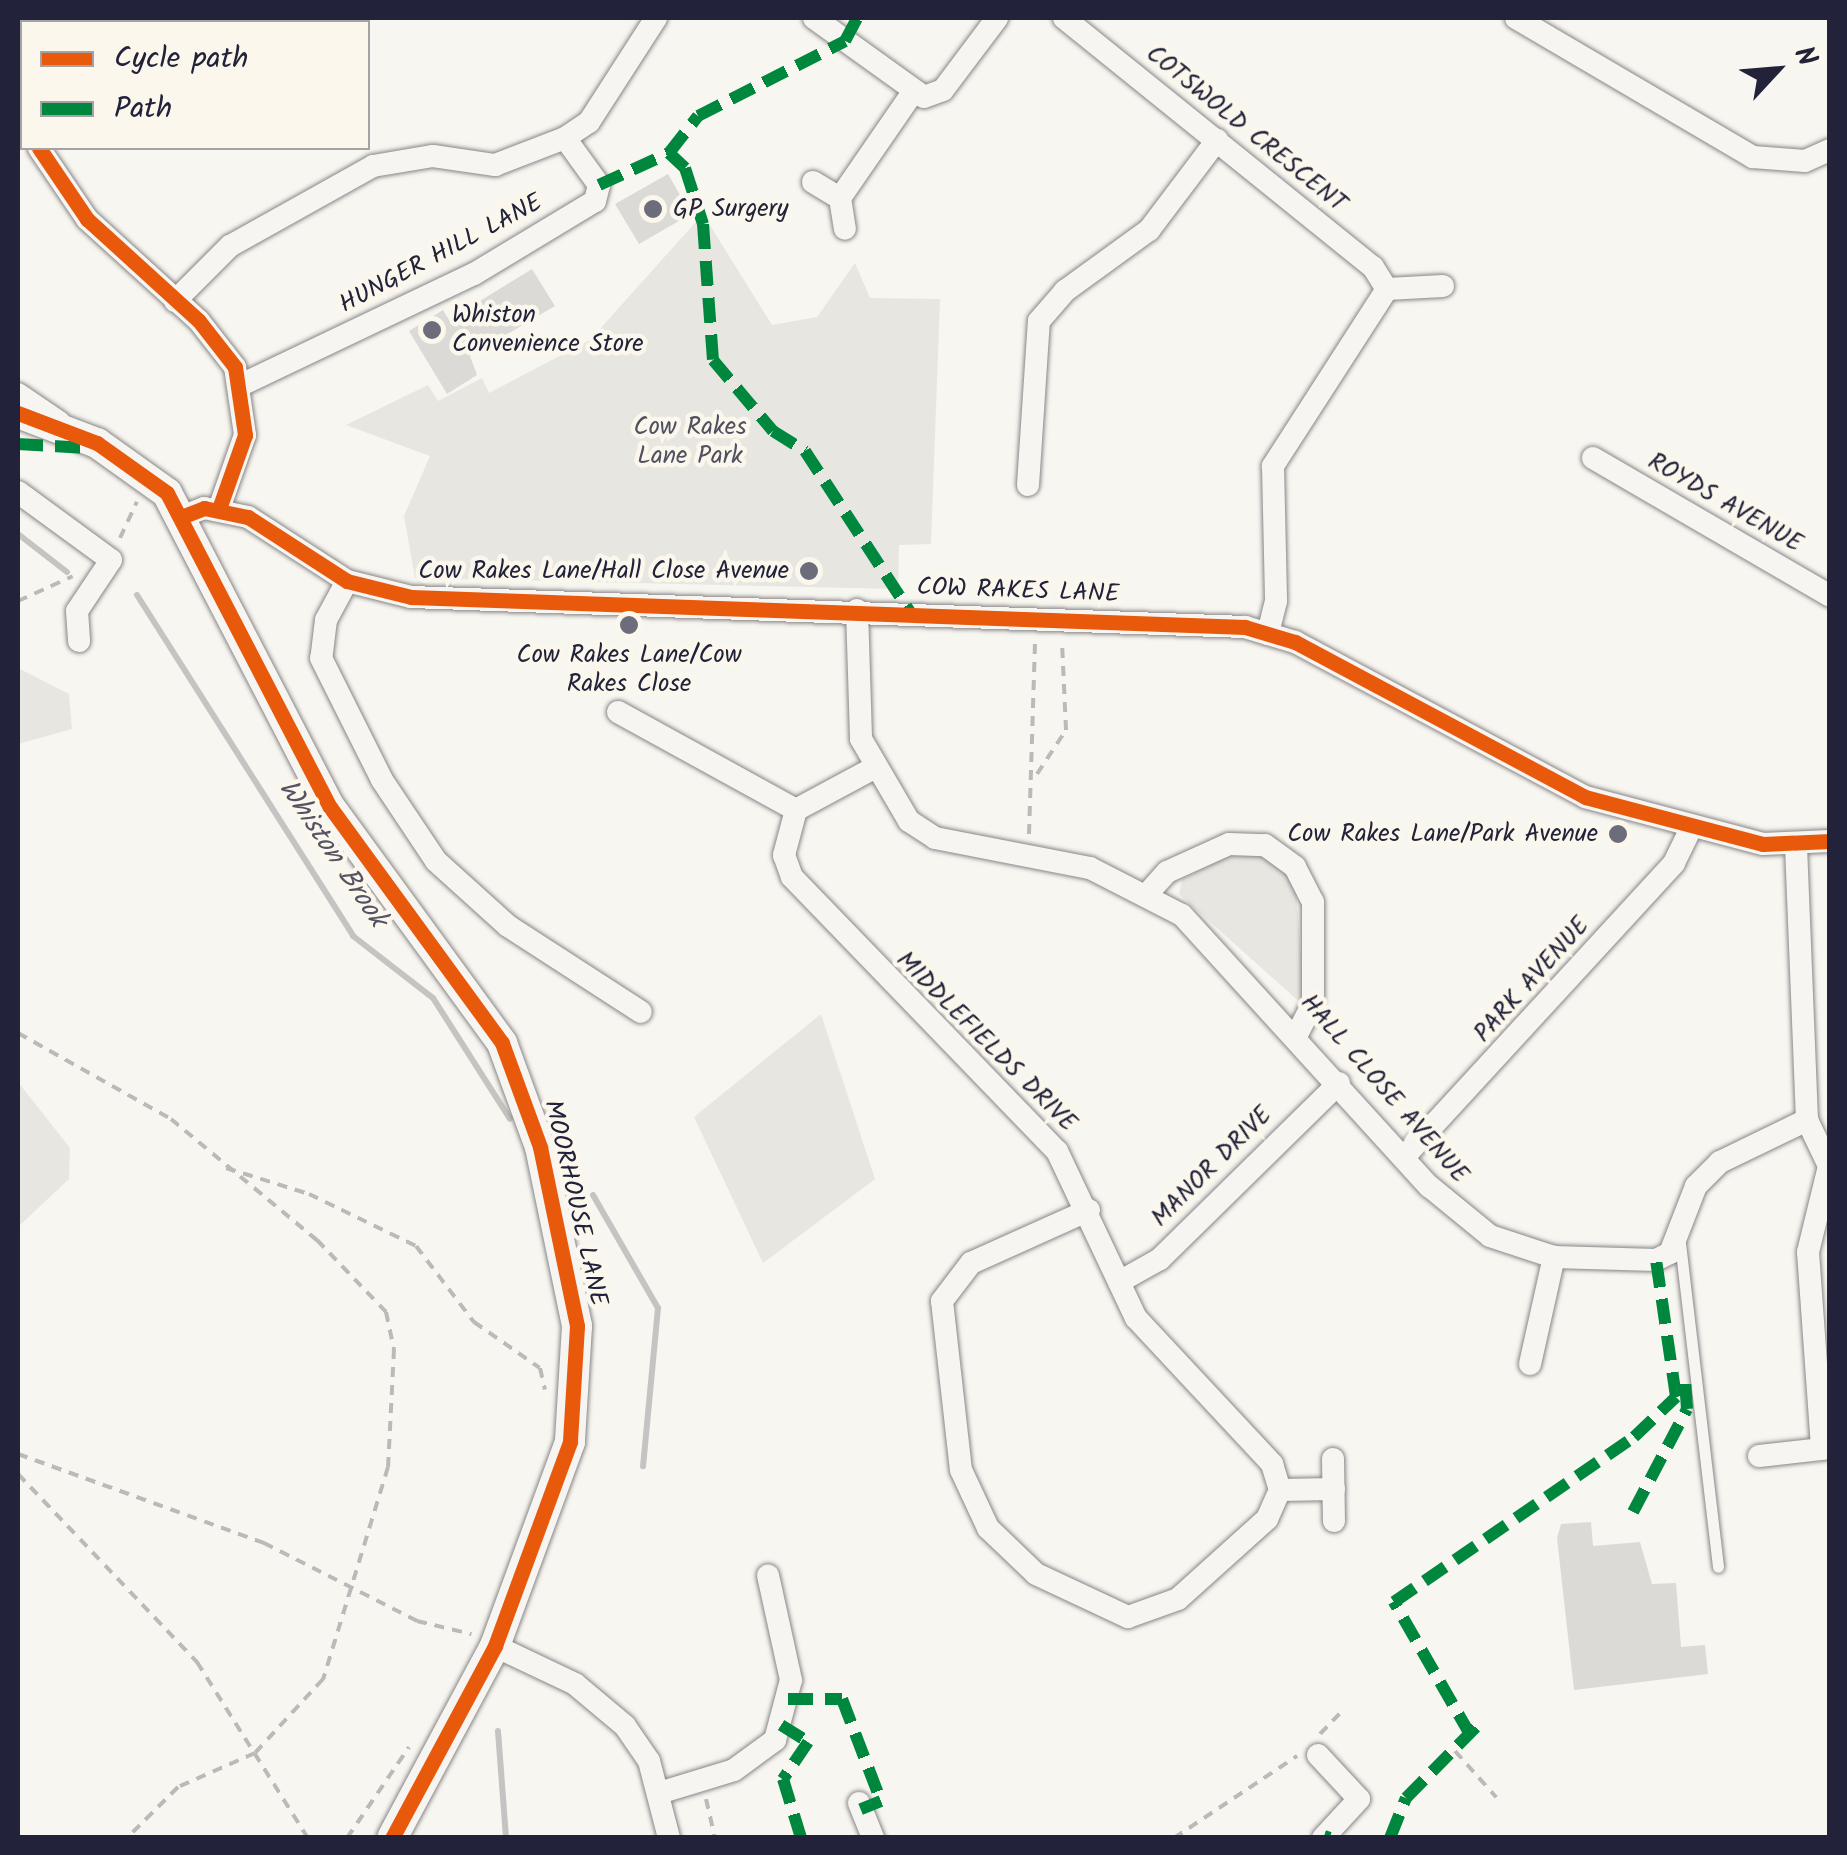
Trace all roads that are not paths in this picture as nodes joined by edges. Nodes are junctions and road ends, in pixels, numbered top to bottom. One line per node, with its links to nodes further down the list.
1 (656, 18): 7 (street)
2 (814, 18): 6 (street)
3 (996, 18): 6 (street)
4 (1064, 18): 8 (street, COTSWOLD CRESCENT)
5 (1516, 18): 10 (street)
6 (913, 92): 12 (street)
7 (566, 138): 16 (street); 17 (street, HUNGER HILL LANE)
8 (1217, 140): 15 (street, COTSWOLD CRESCENT); 22 (street)
9 (40, 150): 16 (street)
10 (1830, 150)
11 (813, 182): 12 (street)
12 (840, 198): 13 (street)
13 (845, 230)
14 (1443, 286): 15 (street)
15 (1387, 289): 29 (street)
16 (175, 301): 17 (street)
17 (243, 384): 24 (street)
18 (18, 394): 20 (street)
19 (18, 412): 20 (street, MOORHOUSE LANE)
20 (65, 431): 25 (street, MOORHOUSE LANE)
21 (1594, 458): 27 (street, ROYDS AVENUE)
22 (1028, 485)
23 (18, 492): 30 (street)
24 (219, 509): 25 (street); 26 (street, COW RAKES LANE)
25 (181, 516): 56 (street, MOORHOUSE LANE)
26 (347, 580): 28 (street, COW RAKES LANE); 38 (street)
27 (1830, 596)
28 (857, 610): 29 (street, COW RAKES LANE); 32 (street, HALL CLOSE AVENUE)
29 (1268, 634): 34 (street, COW RAKES LANE)
30 (79, 640)
31 (618, 712): 33 (street)
32 (872, 770): 33 (street); 37 (street, HALL CLOSE AVENUE)
33 (796, 810): 43 (street, MIDDLEFIELDS DRIVE)
34 (1690, 830): 36 (street, COW RAKES LANE); 42 (street, PARK AVENUE)
35 (1830, 841): 36 (street, COW RAKES LANE)
36 (1796, 846): 41 (street)
37 (1150, 892): 39 (street, HALL CLOSE AVENUE); 39 (street)
38 (642, 1012)
39 (1298, 1033): 40 (street, HALL CLOSE AVENUE)
40 (1339, 1083): 42 (street, HALL CLOSE AVENUE); 46 (street, MANOR DRIVE)
41 (1807, 1120): 44 (street, HALL CLOSE AVENUE); 48 (street)
42 (1404, 1157): 45 (street, HALL CLOSE AVENUE)
43 (1089, 1210): 46 (street, MIDDLEFIELDS DRIVE); 51 (street)
44 (1678, 1229): 45 (street, HALL CLOSE AVENUE); 54 (lane)
45 (1554, 1257): 47 (street)
46 (1119, 1282): 51 (street, MIDDLEFIELDS DRIVE)
47 (1530, 1364)
48 (1826, 1448): 49 (street)
49 (1759, 1456)
50 (1333, 1458): 52 (street)
51 (1280, 1490): 52 (street)
52 (1334, 1490): 53 (street)
53 (1334, 1521)
54 (1718, 1567)
55 (768, 1574): 58 (street)
56 (498, 1639): 58 (street); 60 (street, MOORHOUSE LANE)
57 (1314, 1750): 63 (street)
58 (659, 1793): 61 (street)
59 (858, 1803): 62 (street)
60 (392, 1838)
61 (669, 1838)
62 (873, 1838)
63 (1322, 1838)

